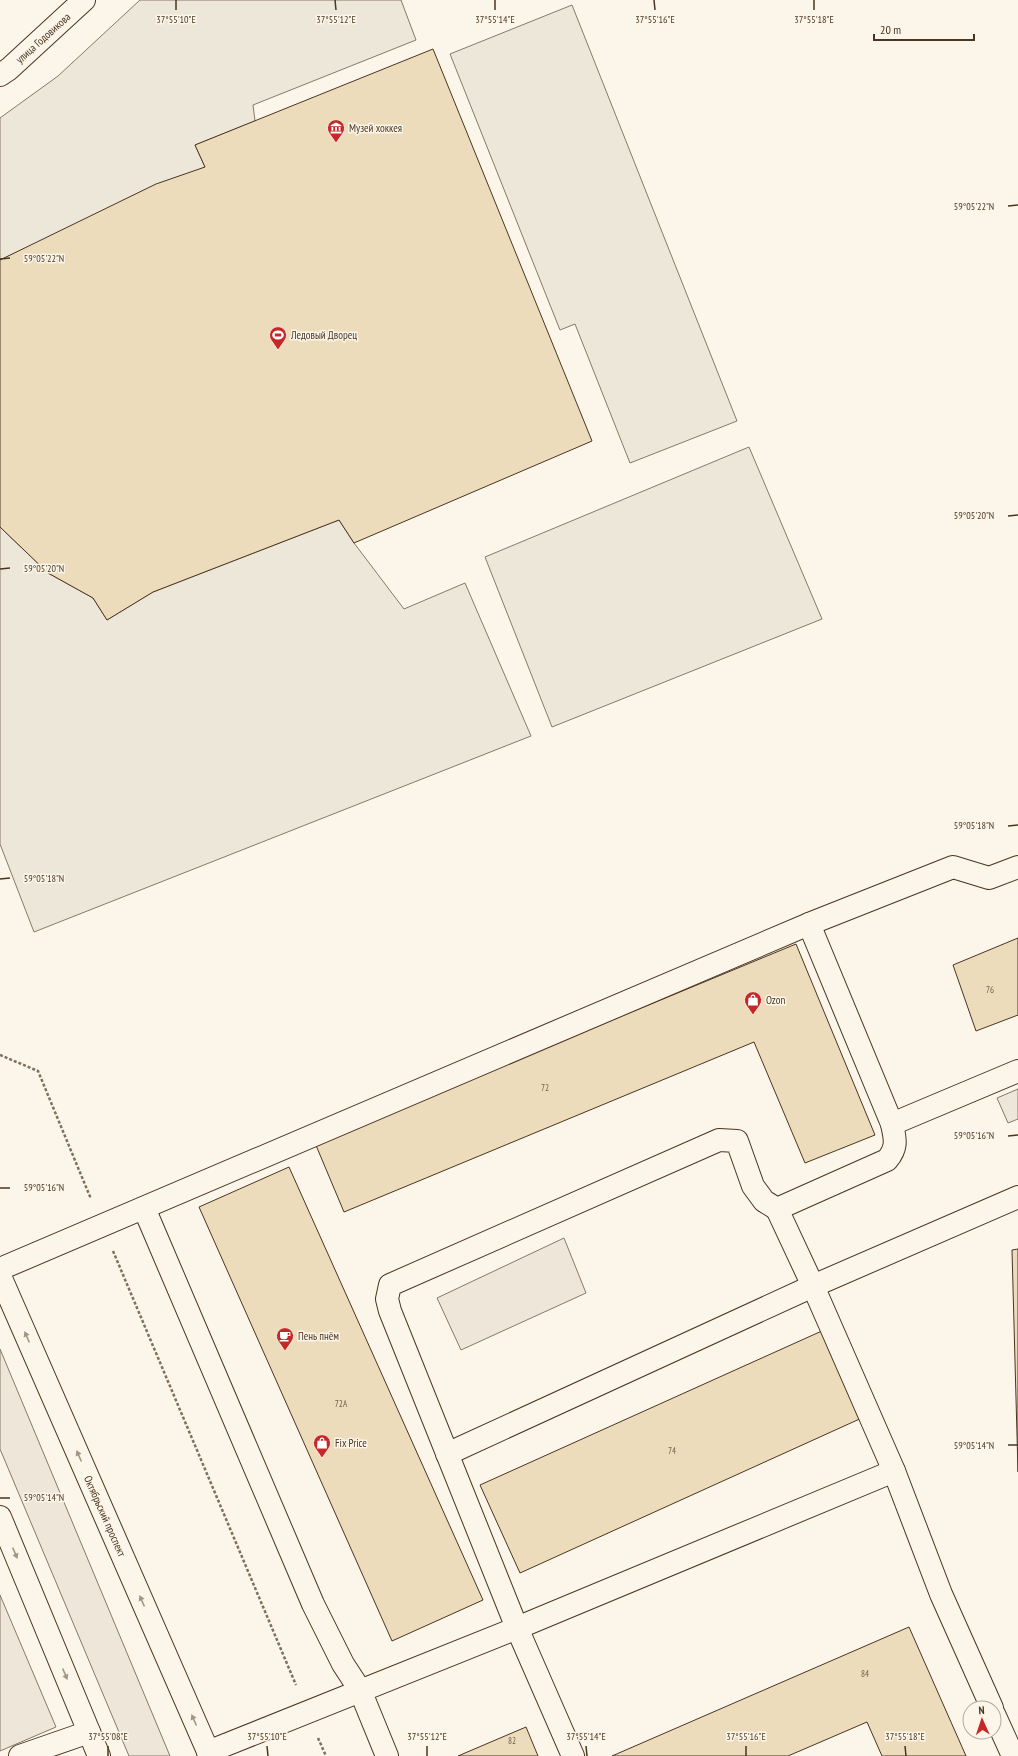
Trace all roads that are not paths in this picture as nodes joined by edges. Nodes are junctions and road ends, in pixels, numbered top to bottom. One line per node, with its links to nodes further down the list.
1 (84, 0): 2 (main road, улица Годовикова)
2 (0, 74)
3 (1018, 867): 4 (main road)
4 (809, 924): 6 (main road); 8 (main road)
5 (1018, 1071): 6 (main road)
6 (892, 1124): 9 (main road)
7 (1018, 1197): 12 (main road)
8 (144, 1208): 10 (main road); 17 (main road)
9 (777, 1209): 12 (main road); 13 (main road)
10 (0, 1269)
11 (0, 1276): 21 (main road, Октябрьский проспект, one-way to 11)
12 (813, 1286): 13 (main road); 14 (main road)
13 (447, 1454): 16 (main road)
14 (894, 1471): 16 (main road); 18 (main road)
15 (0, 1518): 19 (main road, one-way to 19)
16 (517, 1628): 17 (main road); 25 (main road)
17 (360, 1690): 21 (main road); 24 (main road)
18 (988, 1700)
19 (89, 1732): 22 (main road); 23 (main road)
20 (1002, 1732): 26 (main road)
21 (209, 1754)
22 (20, 1756)
23 (99, 1756)
24 (387, 1756)
25 (573, 1756)
26 (1013, 1756)

